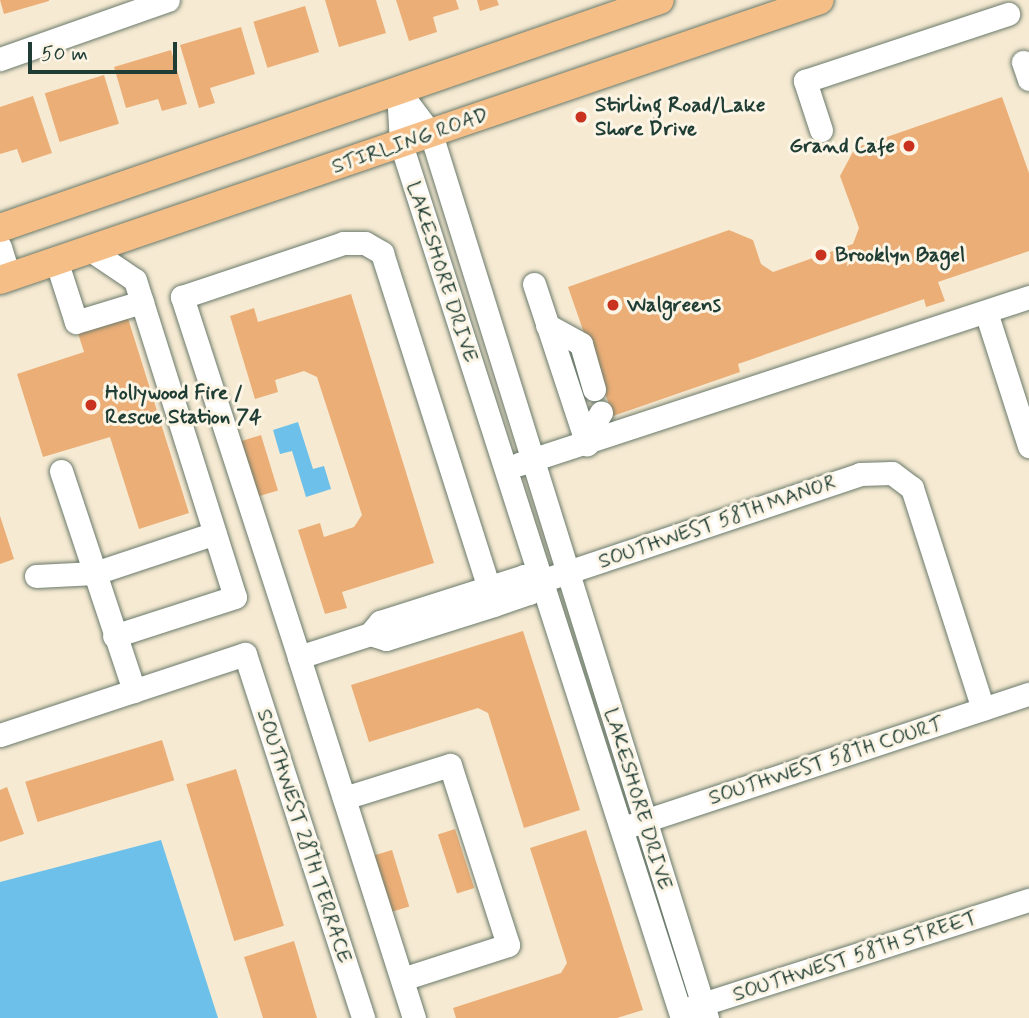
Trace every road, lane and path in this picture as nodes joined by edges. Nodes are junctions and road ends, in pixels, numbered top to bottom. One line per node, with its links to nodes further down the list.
1 (167, 0): 7 (street)
2 (660, 0): 8 (main road)
3 (753, 0): 6 (main road)
4 (820, 0): 6 (main road, STIRLING ROAD)
5 (1007, 13): 9 (street)
6 (742, 27): 10 (main road, STIRLING ROAD)
7 (0, 59)
8 (398, 90): 10 (street, LAKESHORE DRIVE); 11 (street, LAKESHORE DRIVE); 12 (main road)
9 (821, 130)
10 (431, 134): 11 (main road, STIRLING ROAD); 26 (street, LAKESHORE DRIVE)
11 (401, 144): 14 (main road, STIRLING ROAD); 27 (street, LAKESHORE DRIVE)
12 (0, 228)
13 (0, 247): 16 (street)
14 (89, 250): 15 (main road, STIRLING ROAD); 19 (street)
15 (56, 260): 16 (main road, STIRLING ROAD); 19 (street)
16 (5, 278)
17 (534, 284): 21 (street)
18 (1029, 298): 20 (street)
19 (142, 302): 29 (street)
20 (986, 312): 24 (street); 25 (street)
21 (547, 325): 22 (street); 24 (street)
22 (594, 389)
23 (601, 412): 24 (street)
24 (586, 441): 26 (street)
25 (1029, 446)
26 (534, 460): 27 (street); 30 (street, LAKESHORE DRIVE)
27 (506, 469): 33 (street, LAKESHORE DRIVE)
28 (61, 471): 31 (street)
29 (215, 534): 31 (street); 36 (street)
30 (569, 572): 33 (street, SOUTHWEST 58TH MANOR); 40 (street, SOUTHWEST 58TH MANOR); 43 (street, LAKESHORE DRIVE)
31 (94, 573): 32 (street); 36 (street)
32 (36, 576)
33 (539, 581): 34 (street, SOUTHWEST 58TH MANOR); 44 (street, LAKESHORE DRIVE)
34 (489, 594): 35 (street); 35 (street); 37 (street)
35 (427, 617): 37 (street)
36 (114, 636): 38 (street)
37 (299, 657): 42 (street)
38 (134, 691): 41 (street); 49 (street, SOUTHWEST 28TH TERRACE)
39 (1029, 694): 40 (street, SOUTHWEST 58TH COURT)
40 (983, 709): 43 (street, SOUTHWEST 58TH COURT)
41 (0, 735)
42 (344, 798): 46 (street); 46 (street)
43 (645, 821): 44 (street, SOUTHWEST 58TH COURT); 47 (street, LAKESHORE DRIVE)
44 (622, 829): 48 (street, LAKESHORE DRIVE)
45 (1029, 900): 47 (street, SOUTHWEST 58TH STREET)
46 (402, 979): 50 (street)
47 (705, 1011): 48 (street, SOUTHWEST 58TH STREET)
48 (681, 1015)
49 (363, 1018)
50 (414, 1018)

